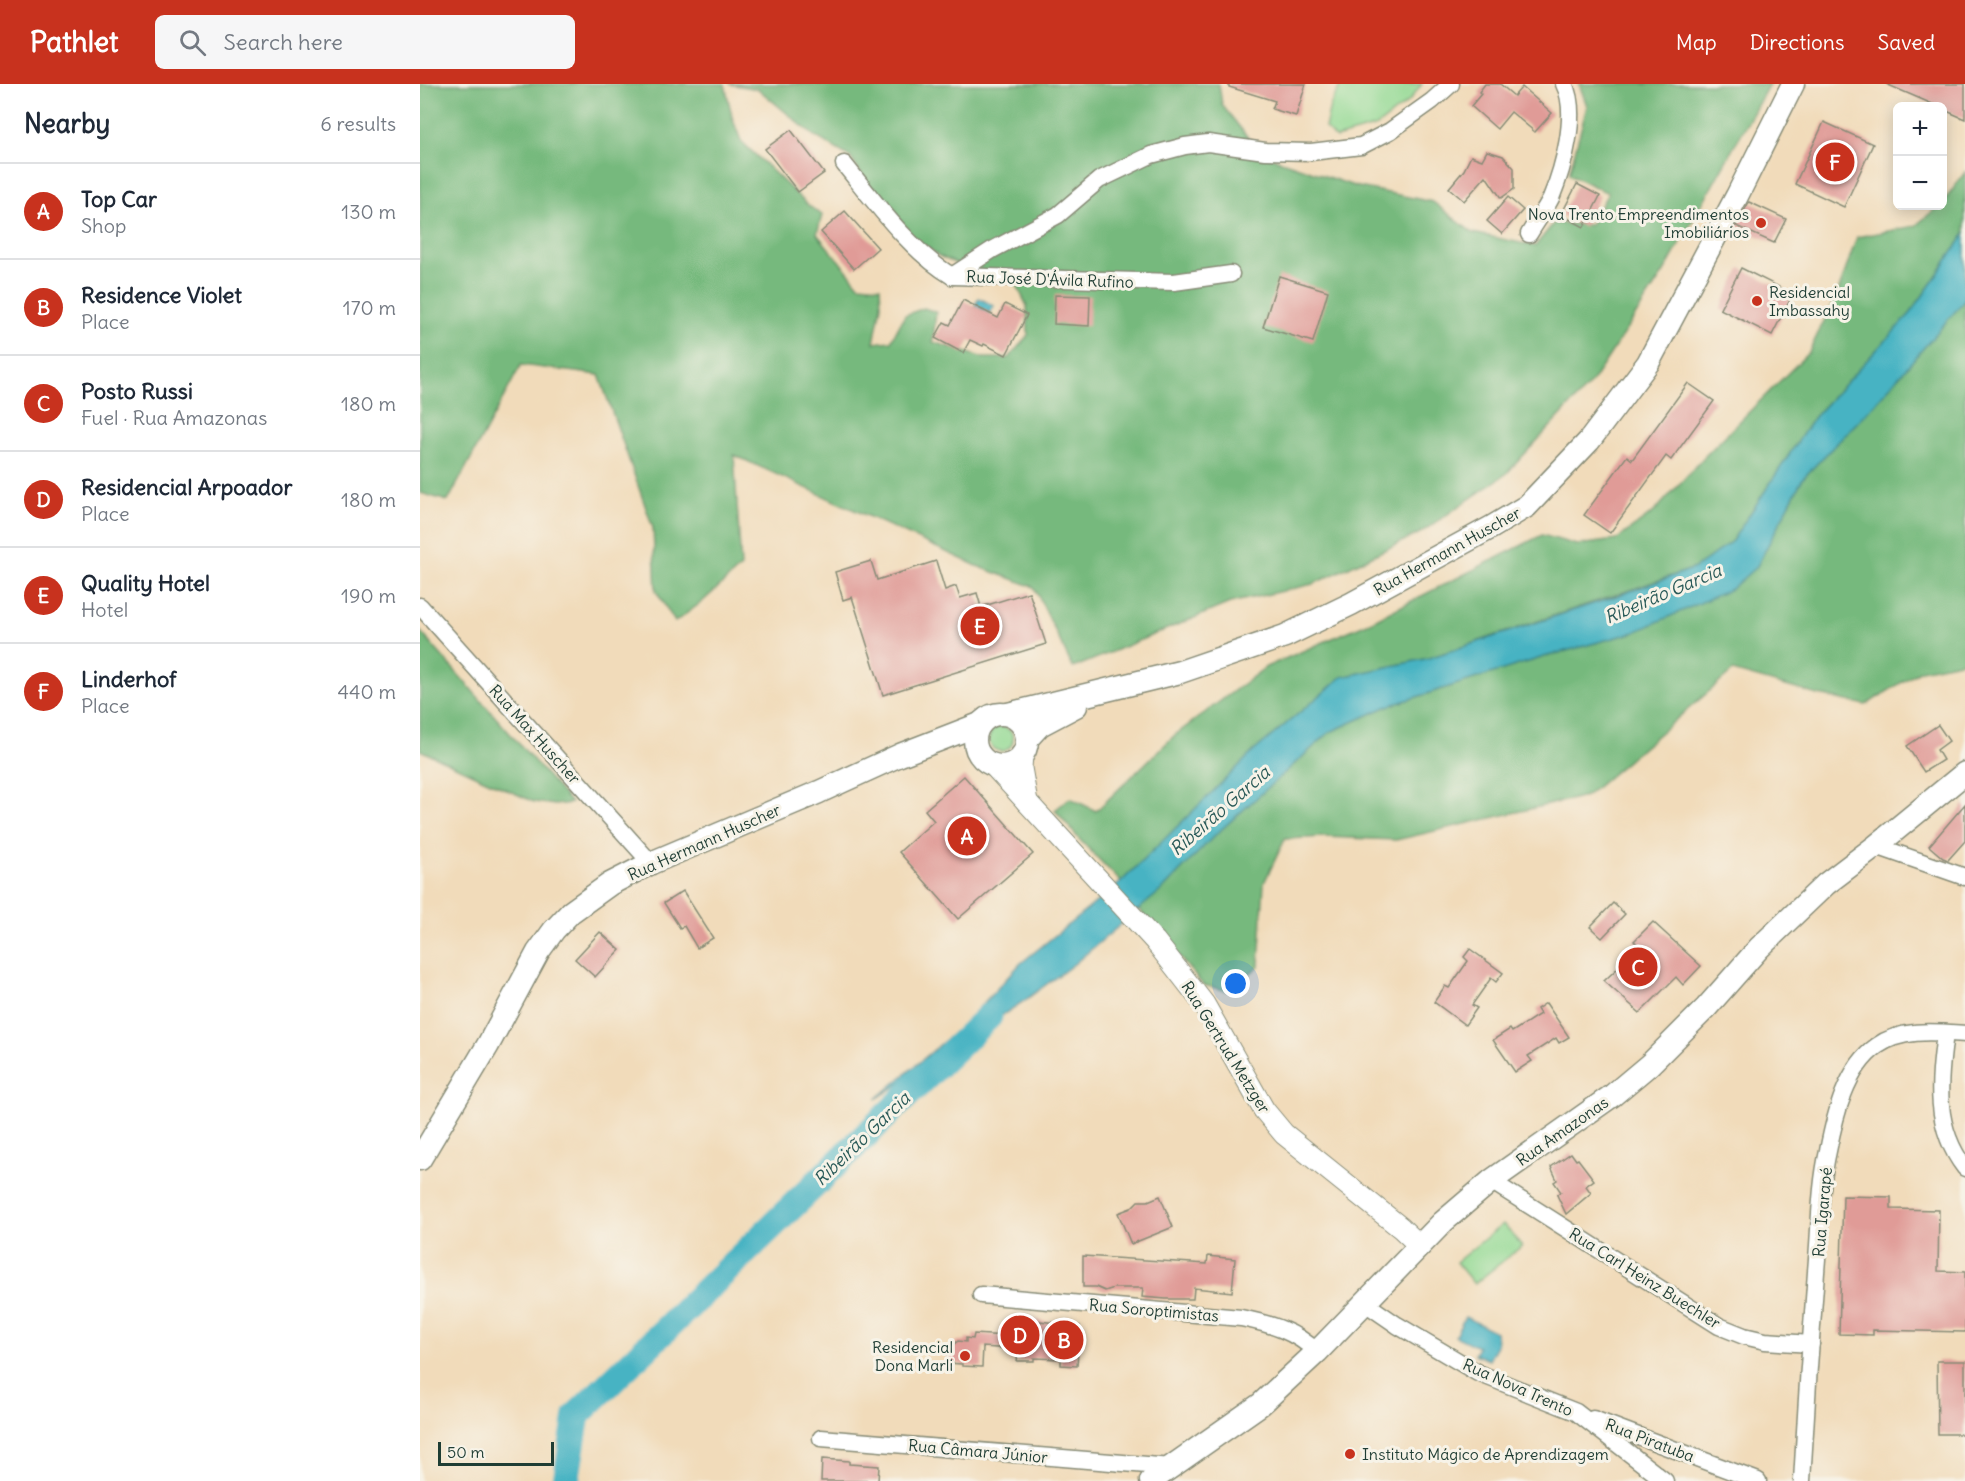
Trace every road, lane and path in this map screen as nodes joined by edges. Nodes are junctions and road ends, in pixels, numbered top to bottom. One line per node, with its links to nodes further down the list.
1 (1451, 84): 7 (street)
2 (1564, 84): 5 (street)
3 (1793, 84): 9 (main road, Rua Hermann Huscher)
4 (844, 164): 7 (street, Rua José D'Ávila Rufino)
5 (1529, 234)
6 (1231, 274): 7 (street, Rua José D'Ávila Rufino)
7 (952, 276)
8 (420, 606): 18 (street, Rua Max Huscher)
9 (1134, 684): 10 (main road, Rua Hermann Huscher); 12 (main road, Rua Hermann Huscher)
10 (1008, 714): 11 (main road); 12 (main road)
11 (980, 724): 13 (main road, Rua Hermann Huscher); 14 (main road)
12 (1025, 747): 14 (main road); 16 (street)
13 (911, 750): 14 (main road, Rua Hermann Huscher); 18 (main road, Rua Hermann Huscher)
14 (987, 761): 16 (street, Rua Gertrud Metzger)
15 (1965, 773): 17 (main road, Rua Amazonas)
16 (1027, 802): 25 (street, Rua Gertrud Metzger)
17 (1876, 846): 19 (street); 24 (main road, Rua Amazonas)
18 (651, 863): 22 (main road, Rua Hermann Huscher)
19 (1965, 877)
20 (1946, 1033): 21 (street, Rua Igarapé); 23 (street); 28 (street, Rua Igarapé)
21 (1965, 1034)
22 (420, 1159)
23 (1965, 1168)
24 (1491, 1181): 25 (main road, Rua Amazonas); 28 (street, Rua Carl Heinz Buechler)
25 (1420, 1246): 27 (main road, Rua Amazonas)
26 (981, 1295): 29 (street, Rua Soroptimistas)
27 (1365, 1303): 29 (main road, Rua Amazonas); 30 (street, Rua Nova Trento)
28 (1810, 1344): 36 (street, Rua Igarapé)
29 (1317, 1352): 32 (main road, Rua Amazonas)
30 (1576, 1413): 34 (street, Rua Nova Trento); 35 (street, Rua Piratuba)
31 (821, 1438): 32 (street, Rua Câmara Júnior)
32 (1171, 1467): 33 (main road, Rua Amazonas)
33 (1151, 1481)
34 (1665, 1481)
35 (1758, 1481)
36 (1802, 1481)

